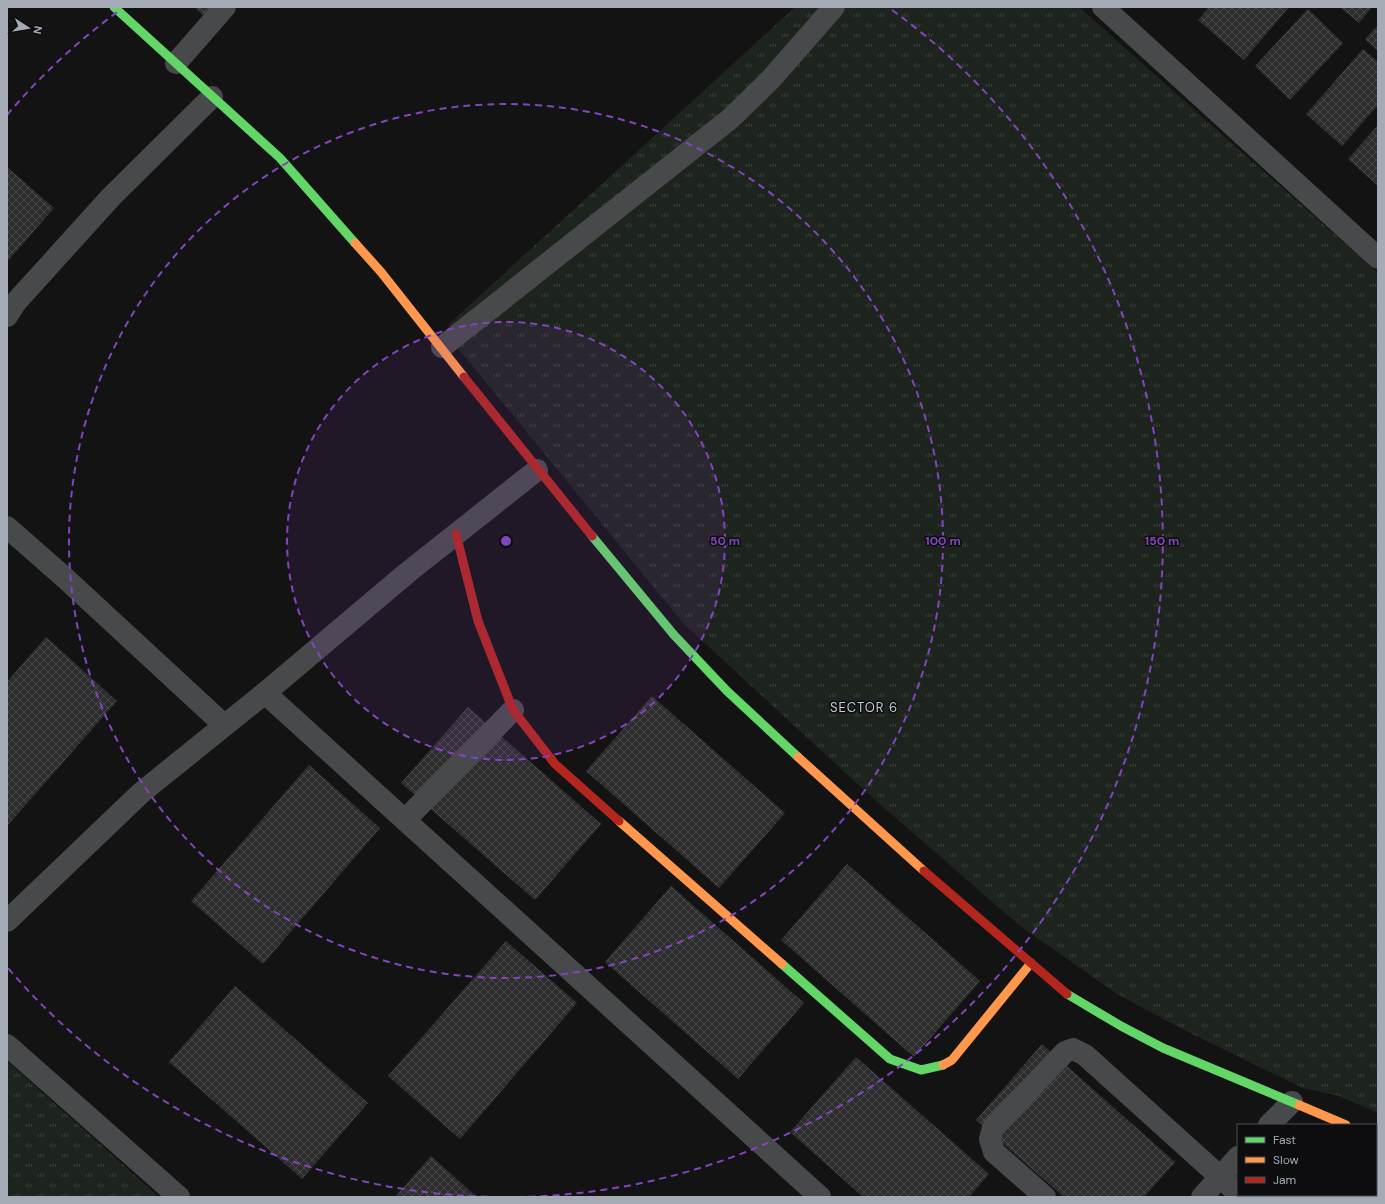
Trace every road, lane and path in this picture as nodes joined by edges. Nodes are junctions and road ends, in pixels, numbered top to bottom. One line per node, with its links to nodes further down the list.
1 (114, 7): 5 (street)
2 (224, 7): 5 (street)
3 (834, 7): 9 (street)
4 (1103, 7): 7 (street)
5 (176, 63): 6 (street)
6 (212, 97): 8 (street); 9 (street)
7 (1378, 258)
8 (7, 316)
9 (442, 347): 10 (street)
10 (537, 470): 12 (street); 18 (street)
11 (7, 527): 15 (street)
12 (456, 534): 13 (street); 14 (street)
13 (265, 693): 15 (street); 16 (street)
14 (513, 710): 16 (street); 18 (street)
15 (224, 725): 17 (street)
16 (404, 820): 27 (street)
17 (7, 921)
18 (1031, 963): 20 (street)
19 (7, 1045): 26 (street)
20 (1292, 1102): 21 (street); 22 (street)
21 (1270, 1124)
22 (1344, 1124)
23 (1237, 1158): 24 (street)
24 (1219, 1177): 25 (street); 28 (street); 29 (street)
25 (1237, 1192)
26 (179, 1197)
27 (820, 1197)
28 (1045, 1197)
29 (1202, 1197)

